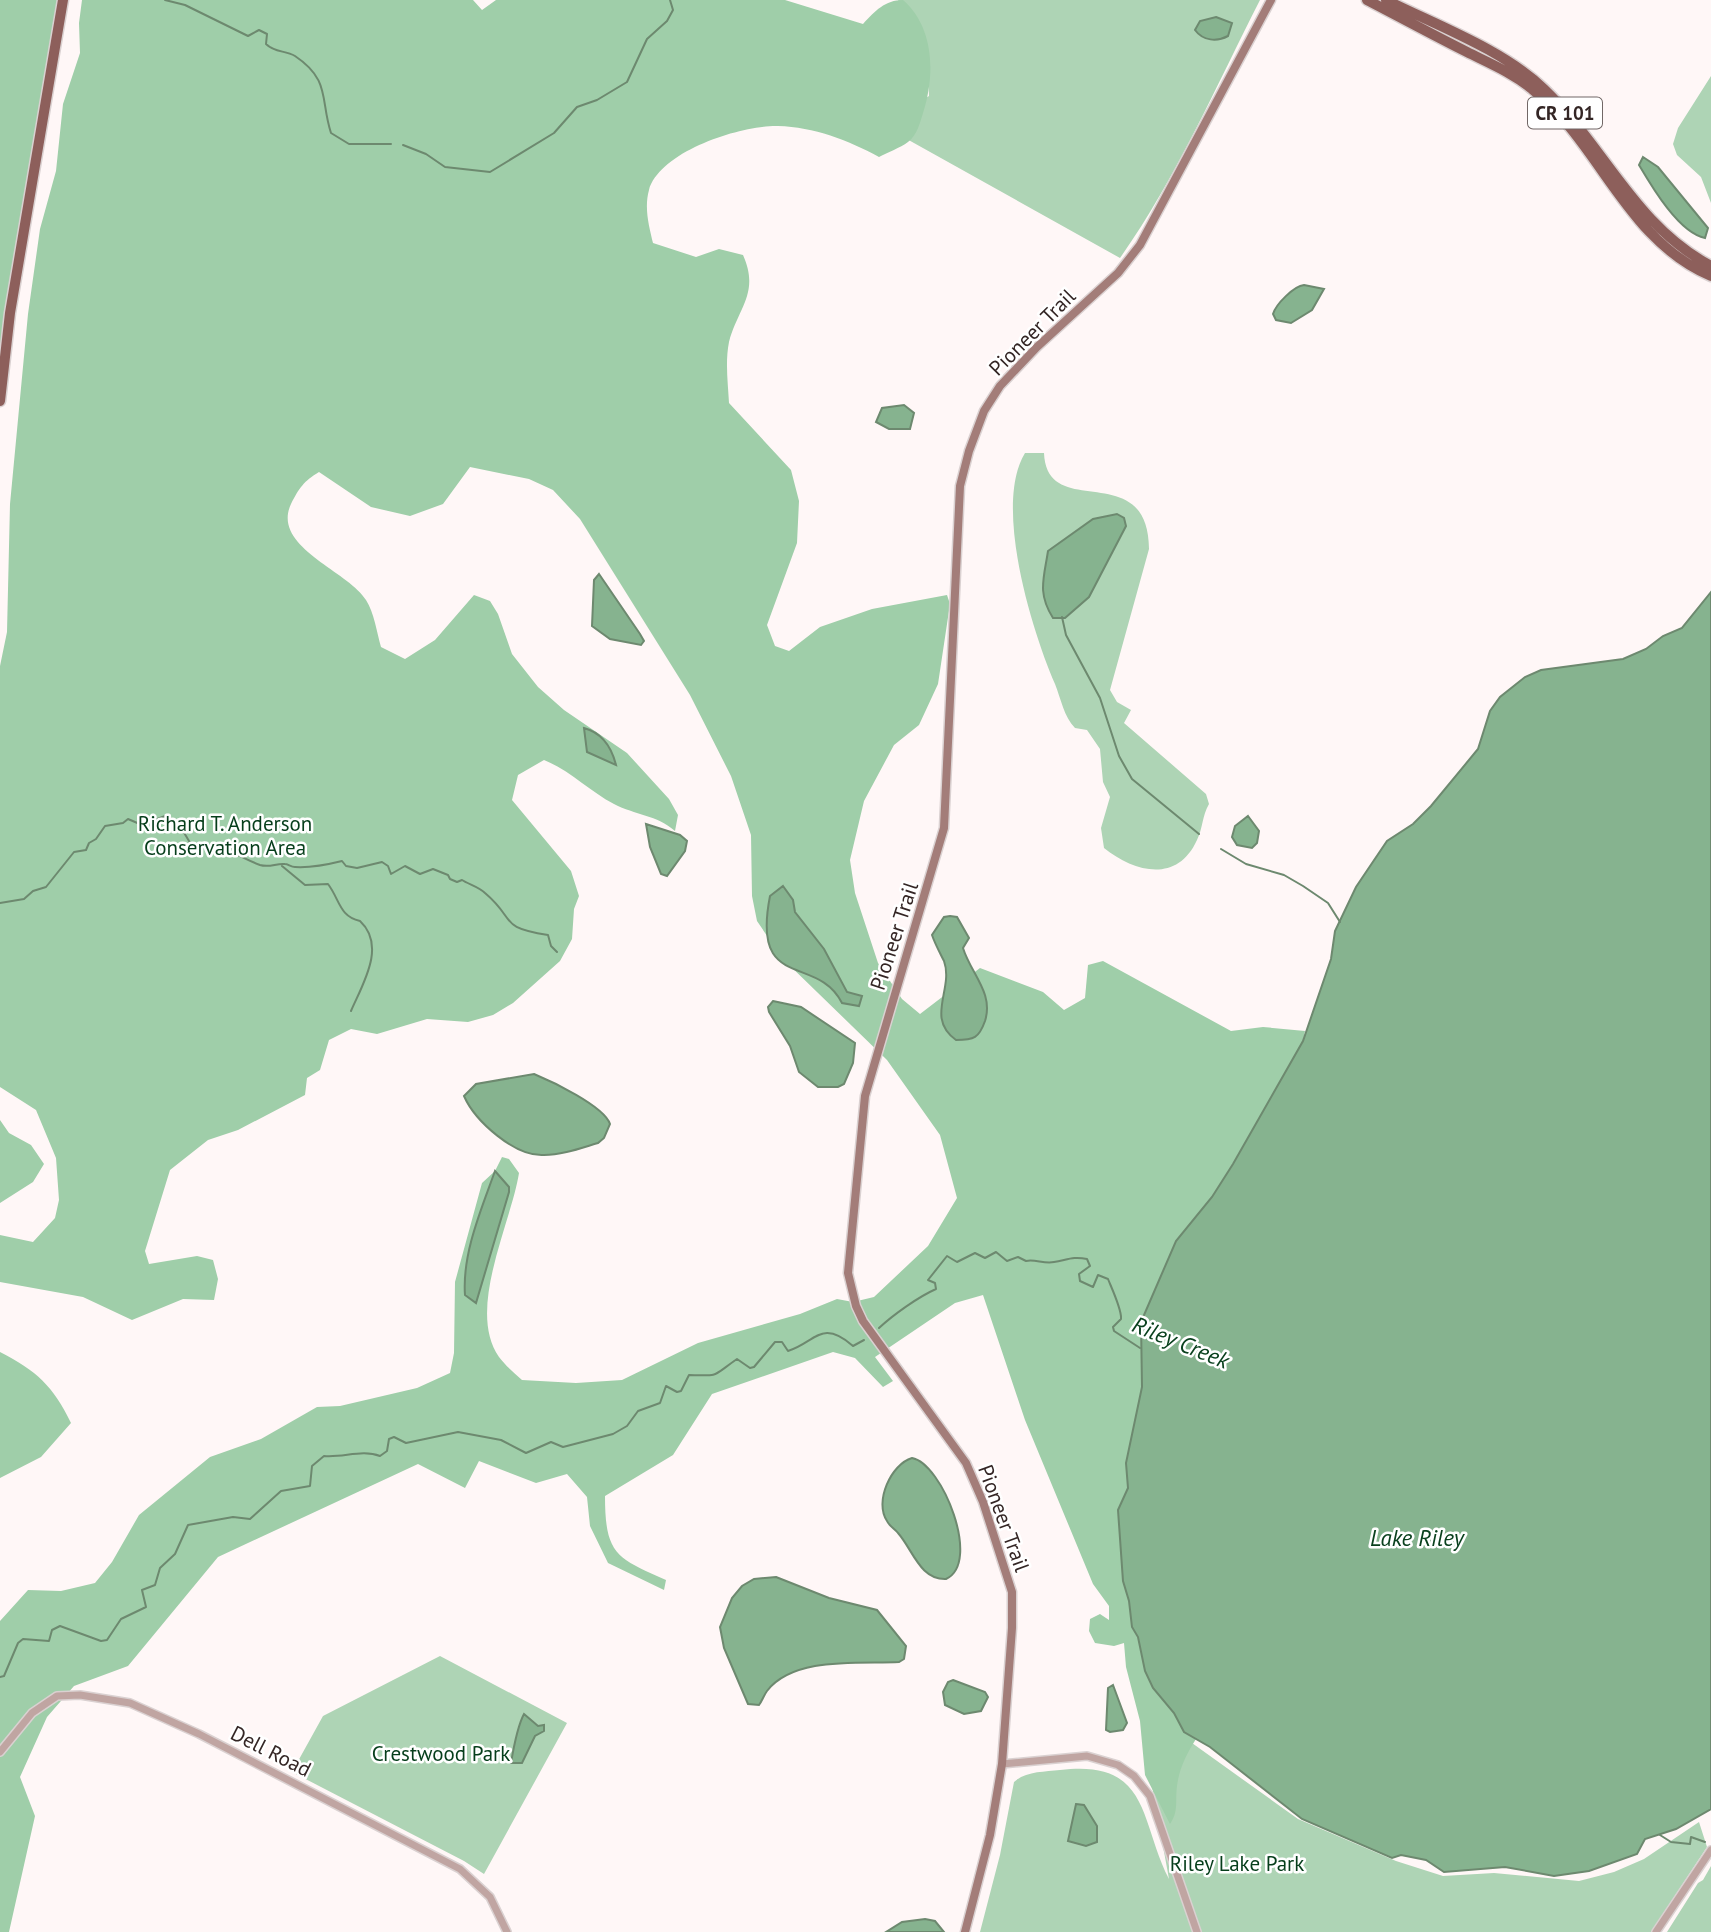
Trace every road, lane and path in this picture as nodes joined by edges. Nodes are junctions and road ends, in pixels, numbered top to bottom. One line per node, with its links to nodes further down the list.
1 (63, 0): 7 (main road)
2 (1271, 0): 9 (main road, Pioneer Trail)
3 (1367, 0): 6 (main road, CR 101)
4 (1386, 0): 5 (main road, CR 101)
5 (1711, 266)
6 (1711, 276)
7 (0, 401)
8 (0, 1752): 11 (street, Dell Road)
9 (1002, 1764): 12 (main road, Pioneer Trail); 13 (street)
10 (1711, 1850): 14 (street)
11 (508, 1932)
12 (965, 1932)
13 (1197, 1932)
14 (1656, 1932)

